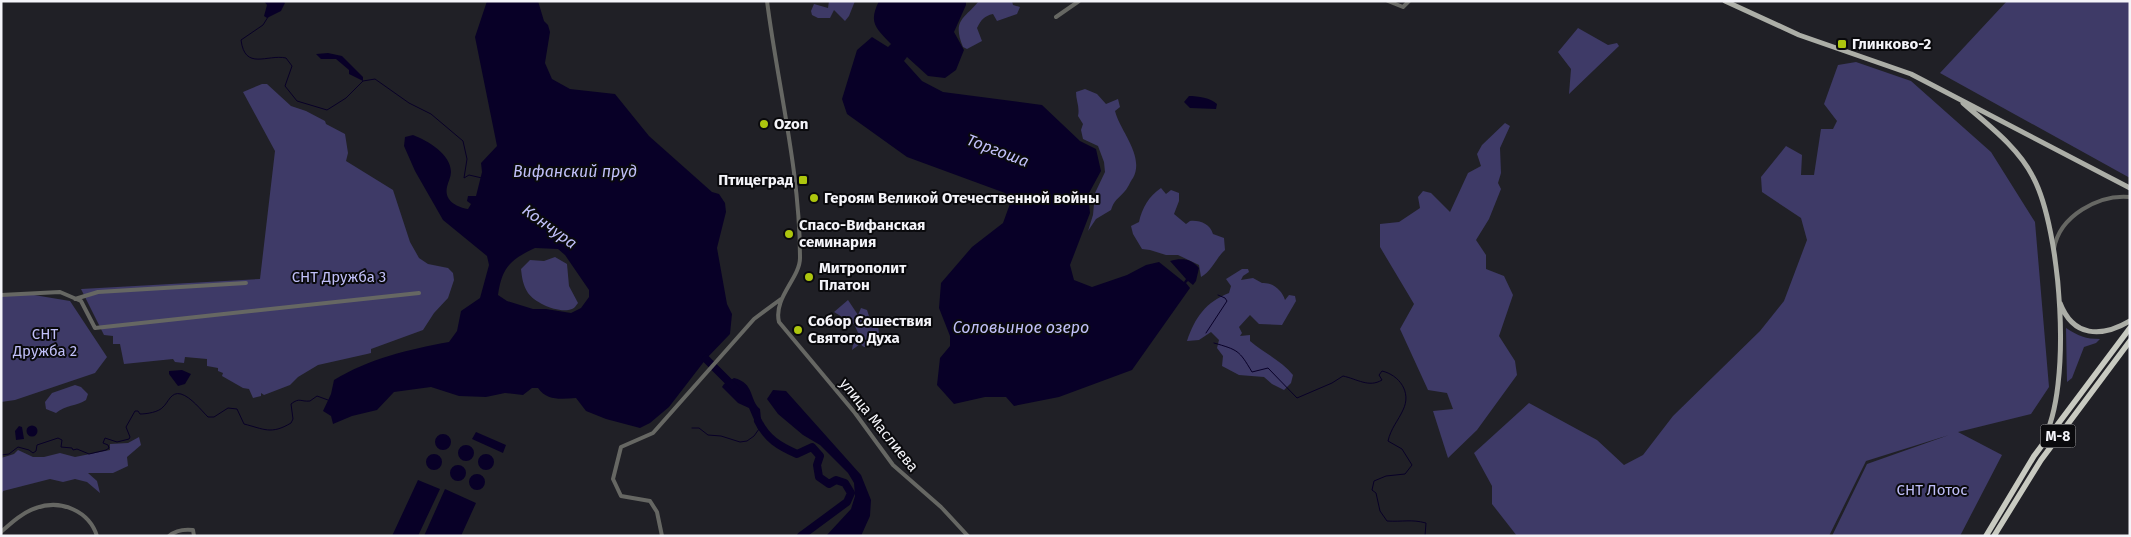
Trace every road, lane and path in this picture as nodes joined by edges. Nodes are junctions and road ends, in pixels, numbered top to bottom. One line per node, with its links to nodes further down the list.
1 (767, 1): 15 (street)
2 (1079, 1): 6 (street)
3 (1388, 1): 4 (street)
4 (1409, 1)
5 (1725, 1): 7 (main road)
6 (1056, 17)
7 (1955, 96): 8 (main road); 10 (main road)
8 (2130, 188)
9 (2130, 197): 10 (street)
10 (2054, 251): 14 (main road)
11 (246, 283): 16 (street)
12 (419, 293): 16 (street)
13 (1, 295): 16 (street)
14 (2058, 296): 17 (main road); 20 (main road)
15 (783, 298): 25 (street); 26 (street, улица Маслиева)
16 (75, 299)
17 (2130, 321)
18 (2130, 328): 20 (highway, М-8)
19 (2130, 341): 28 (highway, М-8)
20 (2034, 456): 27 (highway, М-8)
21 (1, 532): 23 (street)
22 (194, 535): 24 (street)
23 (97, 536)
24 (169, 536)
25 (662, 536)
26 (968, 536)
27 (1986, 536)
28 (1994, 536)

